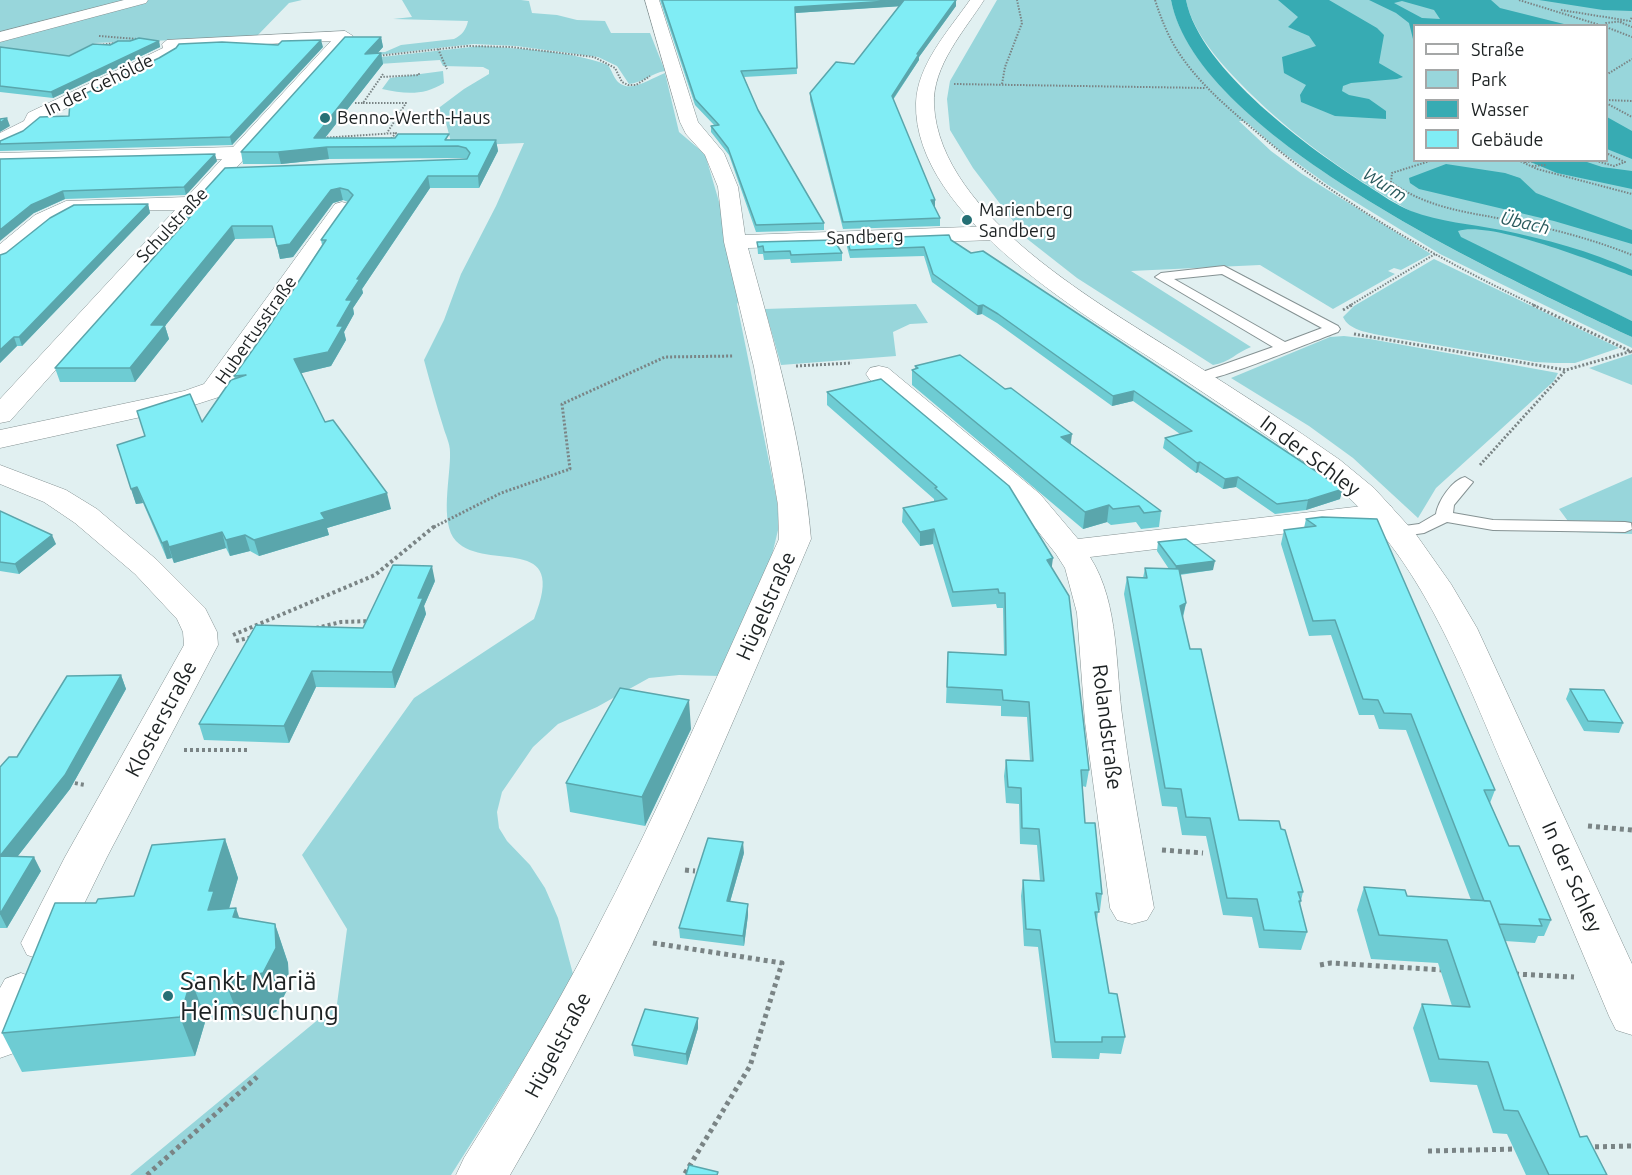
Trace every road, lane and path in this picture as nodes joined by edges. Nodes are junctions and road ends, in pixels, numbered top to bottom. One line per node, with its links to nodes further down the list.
1 (141, 0): 15 (street)
2 (652, 0): 56 (street, Hügelstraße)
3 (977, 0): 55 (street, In der Schley)
4 (1017, 0): 30 (path)
5 (1155, 0): 32 (path)
6 (1519, 0): 7 (path)
7 (1548, 8): 8 (path); 10 (path)
8 (1632, 20): 9 (path)
9 (1619, 21): 11 (path); 13 (path)
10 (1599, 24)
11 (1606, 24)
12 (1608, 27): 16 (path)
13 (1632, 27)
14 (345, 36): 19 (street, In der Gehölde); 23 (street, Schulstraße)
15 (0, 37)
16 (1632, 37)
17 (116, 43): 20 (path)
18 (126, 43): 19 (path)
19 (173, 43): 41 (street, In der Gehölde)
20 (86, 49)
21 (438, 49): 23 (path); 24 (path); 31 (path)
22 (1632, 59): 27 (path)
23 (322, 61): 45 (street, Schulstraße)
24 (447, 69)
25 (419, 72): 28 (path)
26 (383, 74): 28 (path)
27 (1608, 74)
28 (381, 78): 36 (path)
29 (952, 84): 30 (path)
30 (1002, 84): 32 (path)
31 (636, 85)
32 (1206, 88): 57 (path)
33 (1632, 101): 34 (path)
34 (1608, 102)
35 (355, 103): 36 (path)
36 (363, 103): 39 (path)
37 (1608, 103): 38 (path)
38 (1632, 117)
39 (387, 133): 40 (path); 42 (path)
40 (312, 139)
41 (0, 141)
42 (399, 143)
43 (1608, 154): 48 (path)
44 (0, 159): 45 (street)
45 (244, 162): 53 (street, Schulstraße)
46 (1425, 162): 59 (path)
47 (1531, 162): 49 (path)
48 (1600, 162)
49 (1523, 163): 51 (path)
50 (1546, 165): 51 (path)
51 (1531, 166): 52 (path)
52 (1632, 194)
53 (192, 203): 58 (street); 67 (street, Schulstraße)
54 (342, 208): 68 (street, Hubertusstraße)
55 (995, 232): 56 (street, Sandberg); 66 (street, In der Schley)
56 (735, 242): 63 (street, Hügelstraße)
57 (1435, 254): 60 (path); 62 (path)
58 (0, 255)
59 (1632, 255)
60 (1333, 328): 61 (lane); 61 (lane); 65 (path)
61 (1283, 347): 66 (lane)
62 (1632, 351): 65 (path)
63 (765, 362): 64 (path); 78 (path); 82 (street, Hügelstraße)
64 (869, 368): 74 (street, Rolandstraße)
65 (1566, 370): 70 (path)
66 (1199, 378): 72 (street, In der Schley)
67 (0, 415)
68 (0, 439)
69 (0, 474): 78 (street, Klosterstraße)
70 (1466, 482): 71 (lane)
71 (1444, 516): 72 (lane); 73 (lane)
72 (1388, 523): 74 (street); 86 (street, In der Schley)
73 (1625, 527)
74 (1071, 549): 81 (street, Rolandstraße)
75 (371, 621): 76 (path)
76 (311, 629)
77 (254, 637): 78 (path)
78 (199, 647): 79 (street, Klosterstraße)
79 (144, 749): 80 (path); 88 (street, Klosterstraße)
80 (248, 750)
81 (1132, 908)
82 (614, 937): 95 (street, Hügelstraße); 96 (path)
83 (1320, 965): 84 (path)
84 (1450, 970)
85 (1509, 974): 86 (path)
86 (1616, 980): 87 (street, In der Schley)
87 (1632, 1016)
88 (0, 1038)
89 (257, 1077): 94 (path)
90 (1632, 1146): 91 (path)
91 (1575, 1147)
92 (1530, 1148): 93 (path)
93 (1428, 1151)
94 (147, 1175)
95 (482, 1175)
96 (684, 1175)

